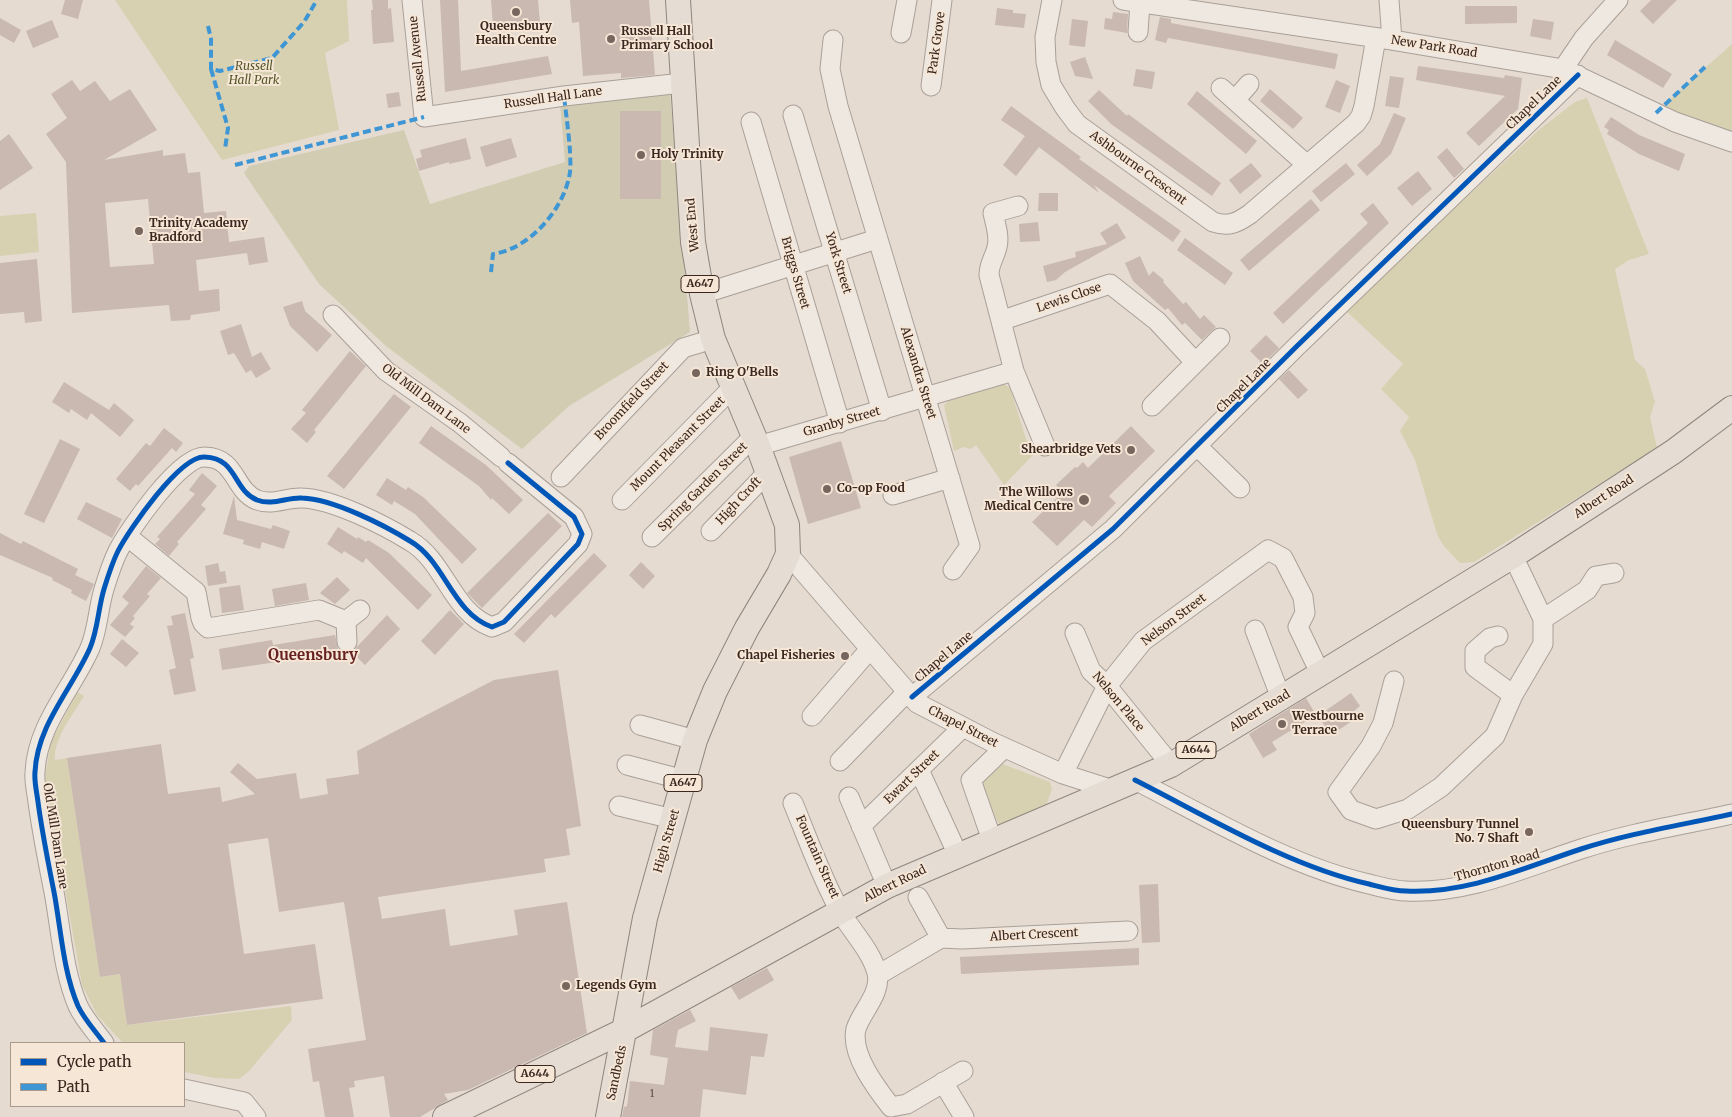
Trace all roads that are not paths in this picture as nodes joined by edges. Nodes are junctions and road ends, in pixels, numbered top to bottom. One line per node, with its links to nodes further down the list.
1 (412, 0): 18 (street, Russell Avenue)
2 (678, 0): 14 (main road, West End / A647)
3 (907, 0): 10 (street)
4 (942, 0): 16 (street, Park Grove)
5 (1052, 0): 21 (street, Ashbourne Crescent)
6 (1389, 0): 11 (street, Ashbourne Crescent)
7 (1618, 0): 13 (street, Chapel Lane)
8 (1132, 1): 9 (street); 11 (street, New Park Road)
9 (1138, 32)
10 (901, 33)
11 (1384, 39): 13 (street, New Park Road); 21 (street, Ashbourne Crescent)
12 (833, 40): 23 (street, Alexandra Street)
13 (1570, 72): 20 (street, New Park Road); 41 (street, Chapel Lane)
14 (682, 83): 18 (street, Russell Hall Lane); 26 (main road, West End / A647)
15 (1249, 84): 21 (street)
16 (931, 86)
17 (793, 115): 24 (street, York Street)
18 (424, 118)
19 (751, 122): 25 (street, Briggs Street)
20 (1732, 142)
21 (1307, 165)
22 (1018, 206): 28 (street)
23 (877, 239): 24 (street); 34 (street, Alexandra Street)
24 (834, 252): 25 (street); 37 (street, York Street)
25 (793, 265): 26 (street); 38 (street, Briggs Street)
26 (702, 294): 30 (main road, West End / A647)
27 (333, 315): 49 (street, Old Mill Dam Lane)
28 (1003, 320): 31 (street, Lewis Close); 32 (street)
29 (1220, 338): 31 (street)
30 (713, 339): 33 (main road, West End / A647); 43 (street, Broomfield Street)
31 (1195, 362): 35 (street)
32 (1014, 371): 34 (street, Granby Street); 40 (street)
33 (734, 388): 39 (main road, West End / A647); 47 (street, Mount Pleasant Street)
34 (926, 398): 37 (street, Granby Street); 44 (street, Alexandra Street)
35 (1152, 406)
36 (1732, 408): 52 (main road, Albert Road / A644)
37 (882, 411): 38 (street, Granby Street)
38 (840, 423): 39 (street, Granby Street)
39 (756, 441): 42 (main road, West End / A647); 50 (street, Spring Garden Street)
40 (1045, 446)
41 (1197, 446): 45 (street); 64 (street, Chapel Lane)
42 (768, 472): 48 (street, High Croft); 51 (main road, West End / A647)
43 (561, 477)
44 (950, 478): 46 (street); 53 (street, Alexandra Street)
45 (1240, 488)
46 (893, 495)
47 (622, 500)
48 (711, 531)
49 (127, 536): 59 (street); 95 (street, Old Mill Dam Lane)
50 (652, 537)
51 (788, 554): 60 (street, Chapel Street); 70 (main road, High Street / A647)
52 (1513, 556): 55 (street); 61 (main road, Albert Road / A644)
53 (953, 570)
54 (1614, 573): 55 (street)
55 (1543, 619): 65 (street)
56 (1255, 630): 66 (street)
57 (1075, 633): 63 (street, Nelson Place)
58 (1498, 636): 65 (street)
59 (347, 642)
60 (870, 649): 64 (street, Chapel Street); 67 (street)
61 (1321, 675): 63 (street, Nelson Street); 66 (main road, Albert Road / A644)
62 (1394, 681): 65 (street)
63 (1107, 686): 74 (street, Nelson Place); 76 (street, Nelson Street)
64 (910, 694): 69 (street, Chapel Street); 72 (street, Chapel Lane)
65 (1513, 695)
66 (1281, 698): 74 (main road, Albert Road / A644)
67 (812, 716)
68 (640, 725): 70 (street)
69 (963, 727): 71 (street, Chapel Street); 75 (street, Ewart Street)
70 (695, 740): 77 (main road, High Street / A647)
71 (1004, 748): 76 (street, Chapel Street); 86 (street)
72 (840, 761)
73 (627, 765): 77 (street)
74 (1171, 765): 78 (main road, Albert Road / A644)
75 (919, 770): 85 (street, Ewart Street); 87 (street)
76 (1063, 774): 79 (street, Chapel Street)
77 (684, 780): 84 (main road, High Street / A647)
78 (1135, 780): 79 (main road, Albert Road / A644); 83 (street, Thornton Road)
79 (1110, 789): 86 (main road, Albert Road / A644)
80 (849, 797): 85 (street)
81 (793, 803): 90 (street, Fountain Street)
82 (619, 806): 84 (street)
83 (1732, 814)
84 (673, 819): 94 (main road, High Street / A647)
85 (861, 826): 88 (street)
86 (992, 840): 87 (main road, Albert Road / A644)
87 (958, 855): 88 (main road, Albert Road / A644)
88 (887, 886): 90 (main road, Albert Road / A644)
89 (918, 897): 92 (street)
90 (840, 911): 93 (street, Fountain Street); 94 (main road, Albert Road / A644)
91 (1128, 931): 92 (street, Albert Crescent)
92 (941, 938): 93 (street)
93 (878, 975): 97 (street)
94 (626, 1030): 100 (main road, A644); 101 (main road, Sandbeds / A647)
95 (103, 1042)
96 (963, 1071): 97 (street)
97 (943, 1082): 102 (street)
98 (185, 1089): 99 (street)
99 (256, 1117)
100 (444, 1117)
101 (608, 1117)
102 (964, 1117)

